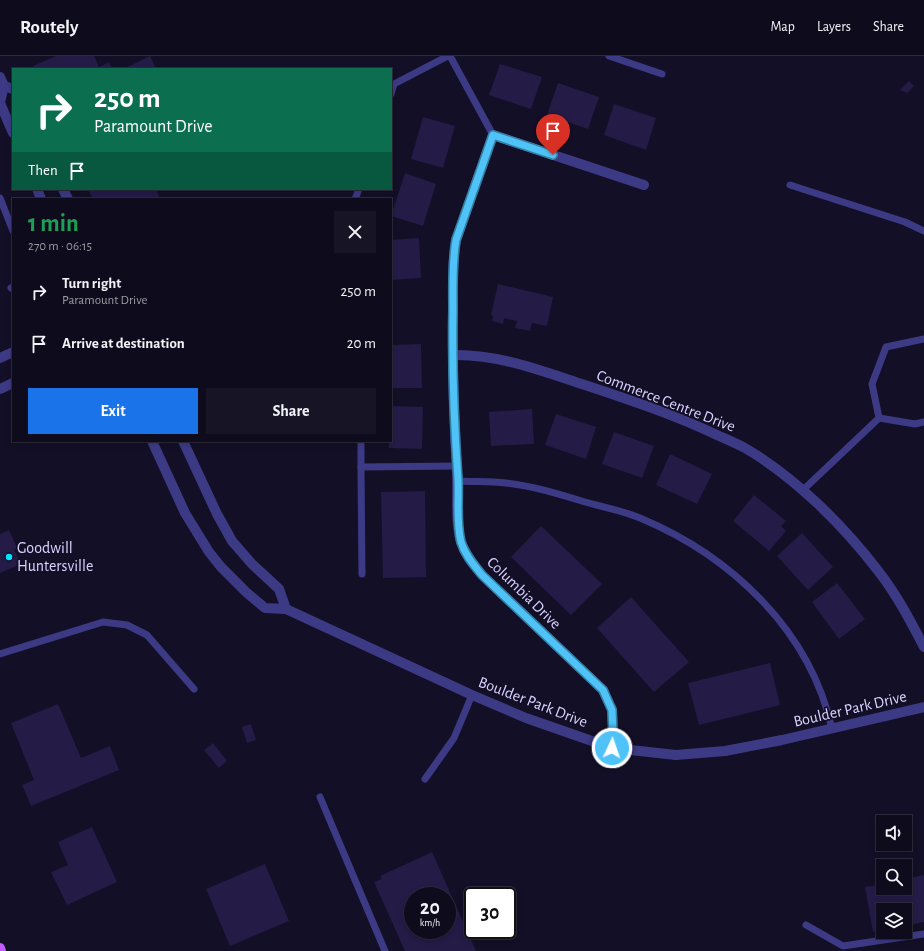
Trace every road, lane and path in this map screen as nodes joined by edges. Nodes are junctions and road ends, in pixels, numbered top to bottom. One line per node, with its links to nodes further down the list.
1 (449, 56): 5 (lane); 8 (lane)
2 (609, 56): 3 (lane)
3 (662, 74)
4 (6, 84): 6 (street)
5 (392, 91)
6 (0, 103): 7 (street)
7 (12, 131)
8 (493, 135): 9 (street); 16 (street, Columbia Drive)
9 (644, 185)
10 (790, 185): 13 (lane)
11 (0, 198): 12 (lane)
12 (12, 228)
13 (924, 231)
14 (924, 339): 20 (lane)
15 (12, 352): 17 (street)
16 (453, 355): 25 (street, Columbia Drive); 28 (street, Commerce Centre Drive)
17 (0, 358)
18 (12, 383): 19 (street)
19 (0, 389)
20 (879, 418): 21 (lane); 28 (lane)
21 (924, 422)
22 (152, 442): 30 (street, Boulder Park Drive)
23 (183, 442): 30 (street)
24 (361, 442): 26 (lane)
25 (457, 466): 26 (lane); 27 (street, Columbia Drive)
26 (361, 467): 29 (lane)
27 (458, 481): 36 (lane); 37 (street, Columbia Drive)
28 (802, 490): 31 (street, Commerce Centre Drive)
29 (362, 574)
30 (286, 609): 34 (street, Boulder Park Drive)
31 (924, 647)
32 (0, 654): 33 (lane)
33 (194, 689)
34 (472, 695): 37 (street, Boulder Park Drive); 38 (lane)
35 (924, 707): 36 (street, Boulder Park Drive)
36 (832, 729): 37 (street, Boulder Park Drive)
37 (612, 748)
38 (425, 779)
39 (320, 797): 44 (lane)
40 (806, 925): 41 (lane)
41 (924, 934)
42 (0, 948): 43 (main road)
43 (2, 951)
44 (385, 951)

